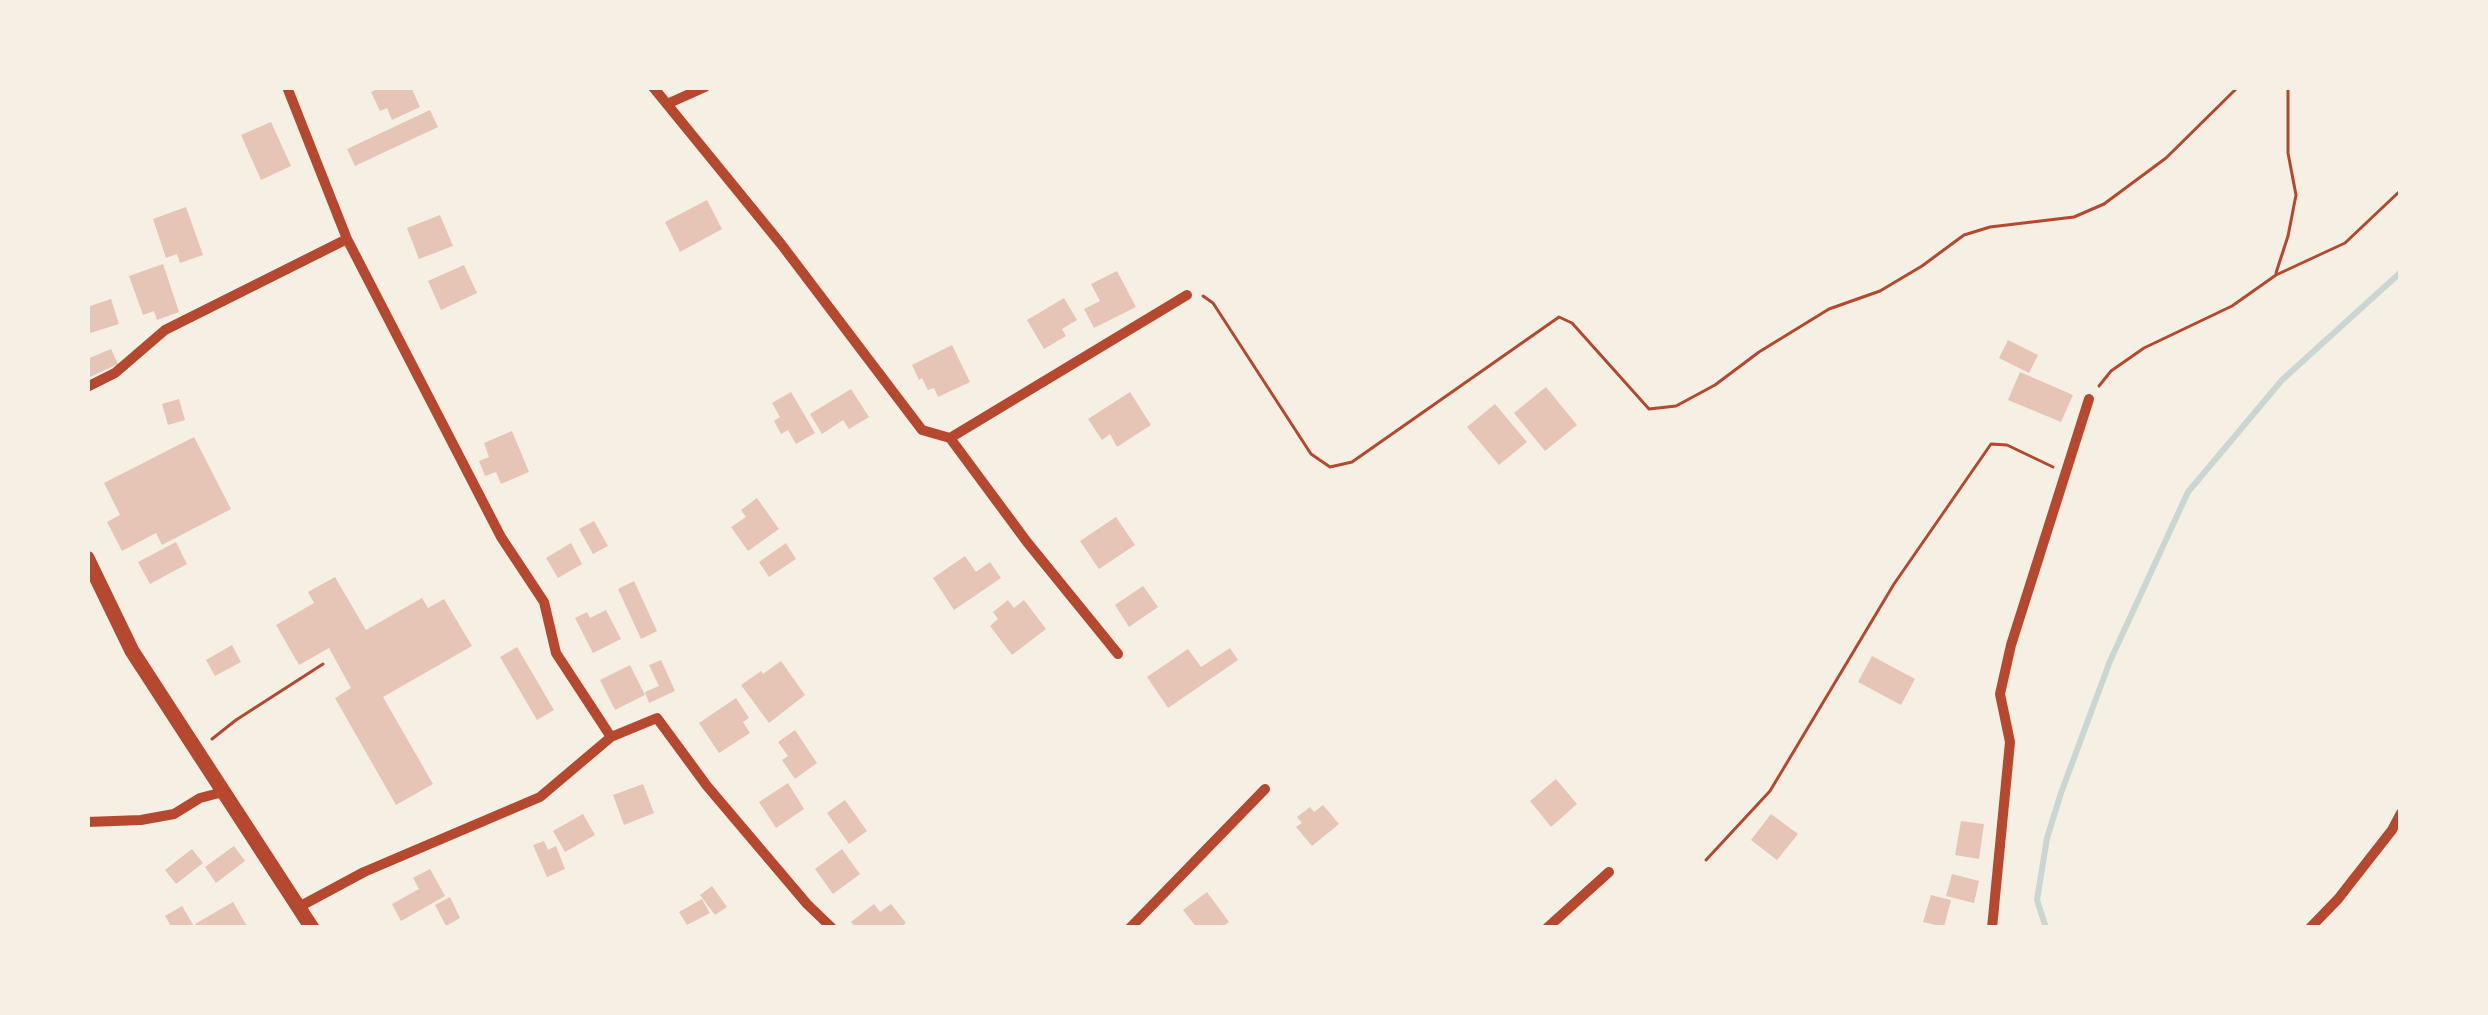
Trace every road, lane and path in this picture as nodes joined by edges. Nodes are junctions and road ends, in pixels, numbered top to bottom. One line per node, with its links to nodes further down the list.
1 (287, 87): 8 (street)
2 (653, 87): 6 (street)
3 (705, 87): 6 (street)
4 (2238, 87): 10 (path)
5 (2288, 87): 9 (path)
6 (667, 104): 13 (street)
7 (2401, 190): 9 (path)
8 (346, 239): 11 (street); 18 (street)
9 (2276, 274): 12 (path)
10 (1187, 296): 13 (street)
11 (87, 387)
12 (2089, 399): 14 (street)
13 (950, 438): 16 (street)
14 (2066, 473): 24 (path); 31 (street)
15 (87, 558): 19 (main road)
16 (1118, 654)
17 (323, 664): 19 (path)
18 (611, 737): 26 (street); 28 (street)
19 (197, 752): 21 (main road)
20 (1265, 789): 29 (street)
21 (224, 792): 23 (street); 26 (main road)
22 (2401, 813): 32 (street)
23 (87, 822)
24 (1706, 860)
25 (1610, 872): 30 (street)
26 (297, 908): 27 (main road)
27 (312, 928)
28 (832, 928)
29 (1130, 928)
30 (1547, 928)
31 (1992, 928)
32 (2310, 928)

